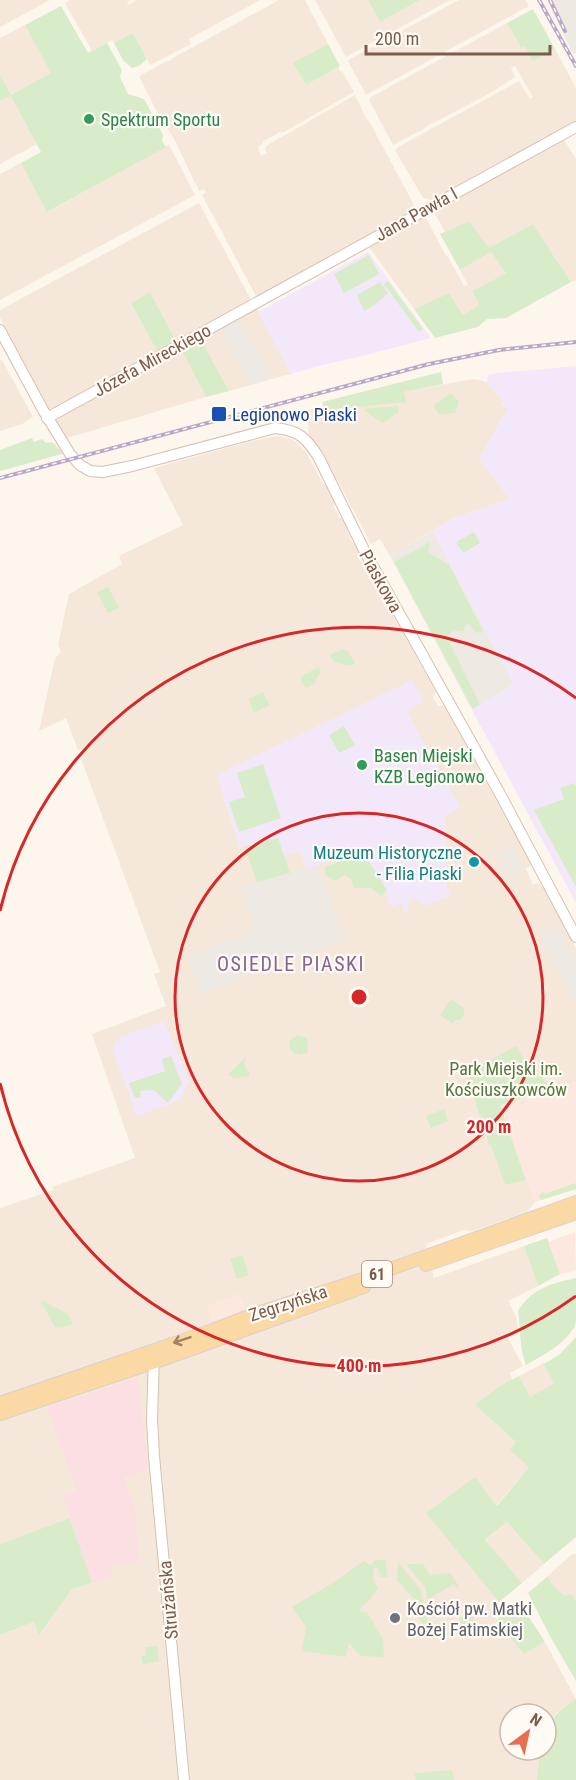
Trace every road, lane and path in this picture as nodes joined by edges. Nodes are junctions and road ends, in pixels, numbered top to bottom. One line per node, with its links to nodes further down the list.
1 (576, 127): 2 (street, Jana Pawła I)
2 (256, 303): 4 (street, Józefa Mireckiego)
3 (0, 330): 4 (street)
4 (47, 418): 5 (street, Piaskowa)
5 (576, 937)
6 (576, 1202): 8 (main road, Zegrzyńska / 61, one-way to 8)
7 (576, 1213): 8 (main road, Zegrzyńska / 61)
8 (149, 1357): 9 (main road, Zegrzyńska / 61); 10 (main road, Zegrzyńska / 61); 11 (street, Strużańska)
9 (0, 1403)
10 (0, 1414)
11 (184, 1780)

